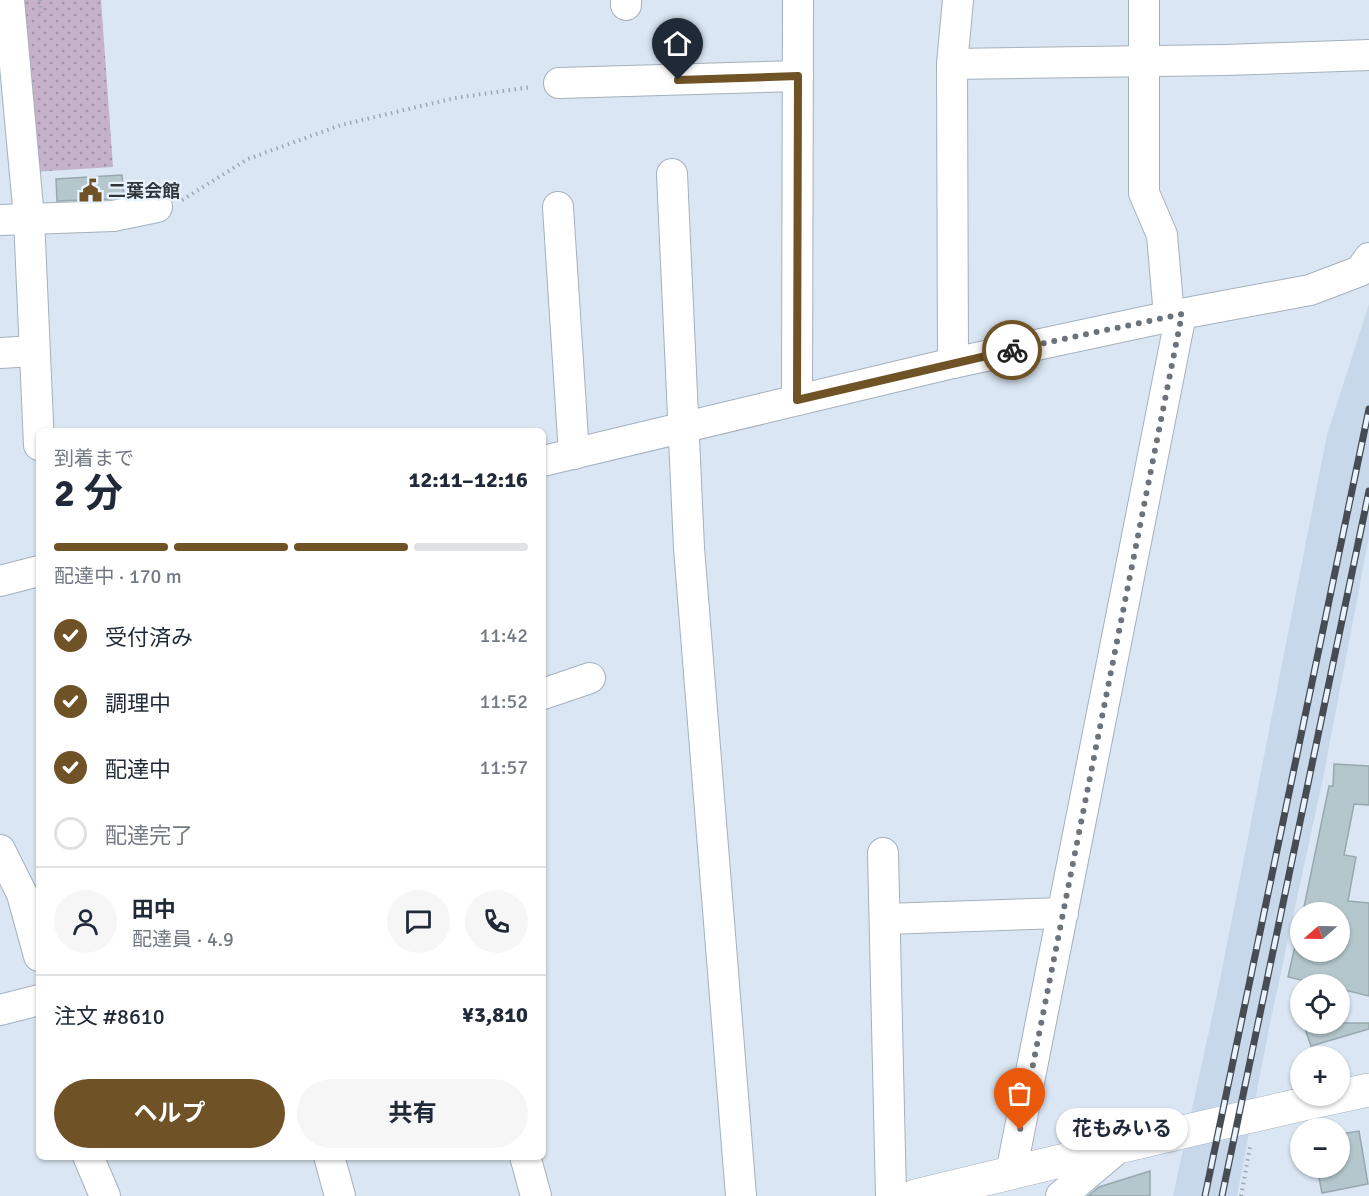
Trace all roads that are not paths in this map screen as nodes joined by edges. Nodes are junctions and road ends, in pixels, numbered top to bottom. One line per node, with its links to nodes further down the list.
1 (9, 0): 13 (street)
2 (798, 0): 8 (street)
3 (958, 0): 7 (street)
4 (1144, 0): 6 (street)
5 (1369, 55): 6 (street)
6 (1144, 61): 7 (street); 15 (street)
7 (952, 64): 18 (street)
8 (798, 76): 9 (street); 19 (street)
9 (559, 83)
10 (672, 174): 20 (street)
11 (157, 207): 13 (street)
12 (558, 207): 22 (street)
13 (14, 219): 16 (street)
14 (1369, 258): 15 (street)
15 (1175, 315): 18 (street); 30 (street)
16 (34, 351): 17 (street); 21 (street)
17 (0, 353)
18 (953, 363): 19 (street)
19 (797, 400): 20 (street)
20 (683, 427): 22 (street); 44 (street)
21 (38, 428)
22 (574, 454): 23 (street)
23 (546, 460)
24 (36, 572): 25 (street)
25 (0, 581)
26 (590, 678): 27 (street)
27 (546, 693)
28 (0, 850): 32 (street)
29 (883, 853): 31 (street)
30 (1063, 914): 31 (street); 40 (street)
31 (885, 919): 45 (street)
32 (36, 945)
33 (36, 1001): 34 (street)
34 (0, 1010)
35 (1369, 1090): 36 (street)
36 (1118, 1148): 40 (street); 47 (street)
37 (90, 1160): 41 (street)
38 (330, 1160): 42 (street)
39 (526, 1160): 43 (street)
40 (1011, 1173): 46 (street)
41 (105, 1196)
42 (340, 1196)
43 (536, 1196)
44 (741, 1196)
45 (891, 1196)
46 (915, 1196)
47 (1061, 1196)

